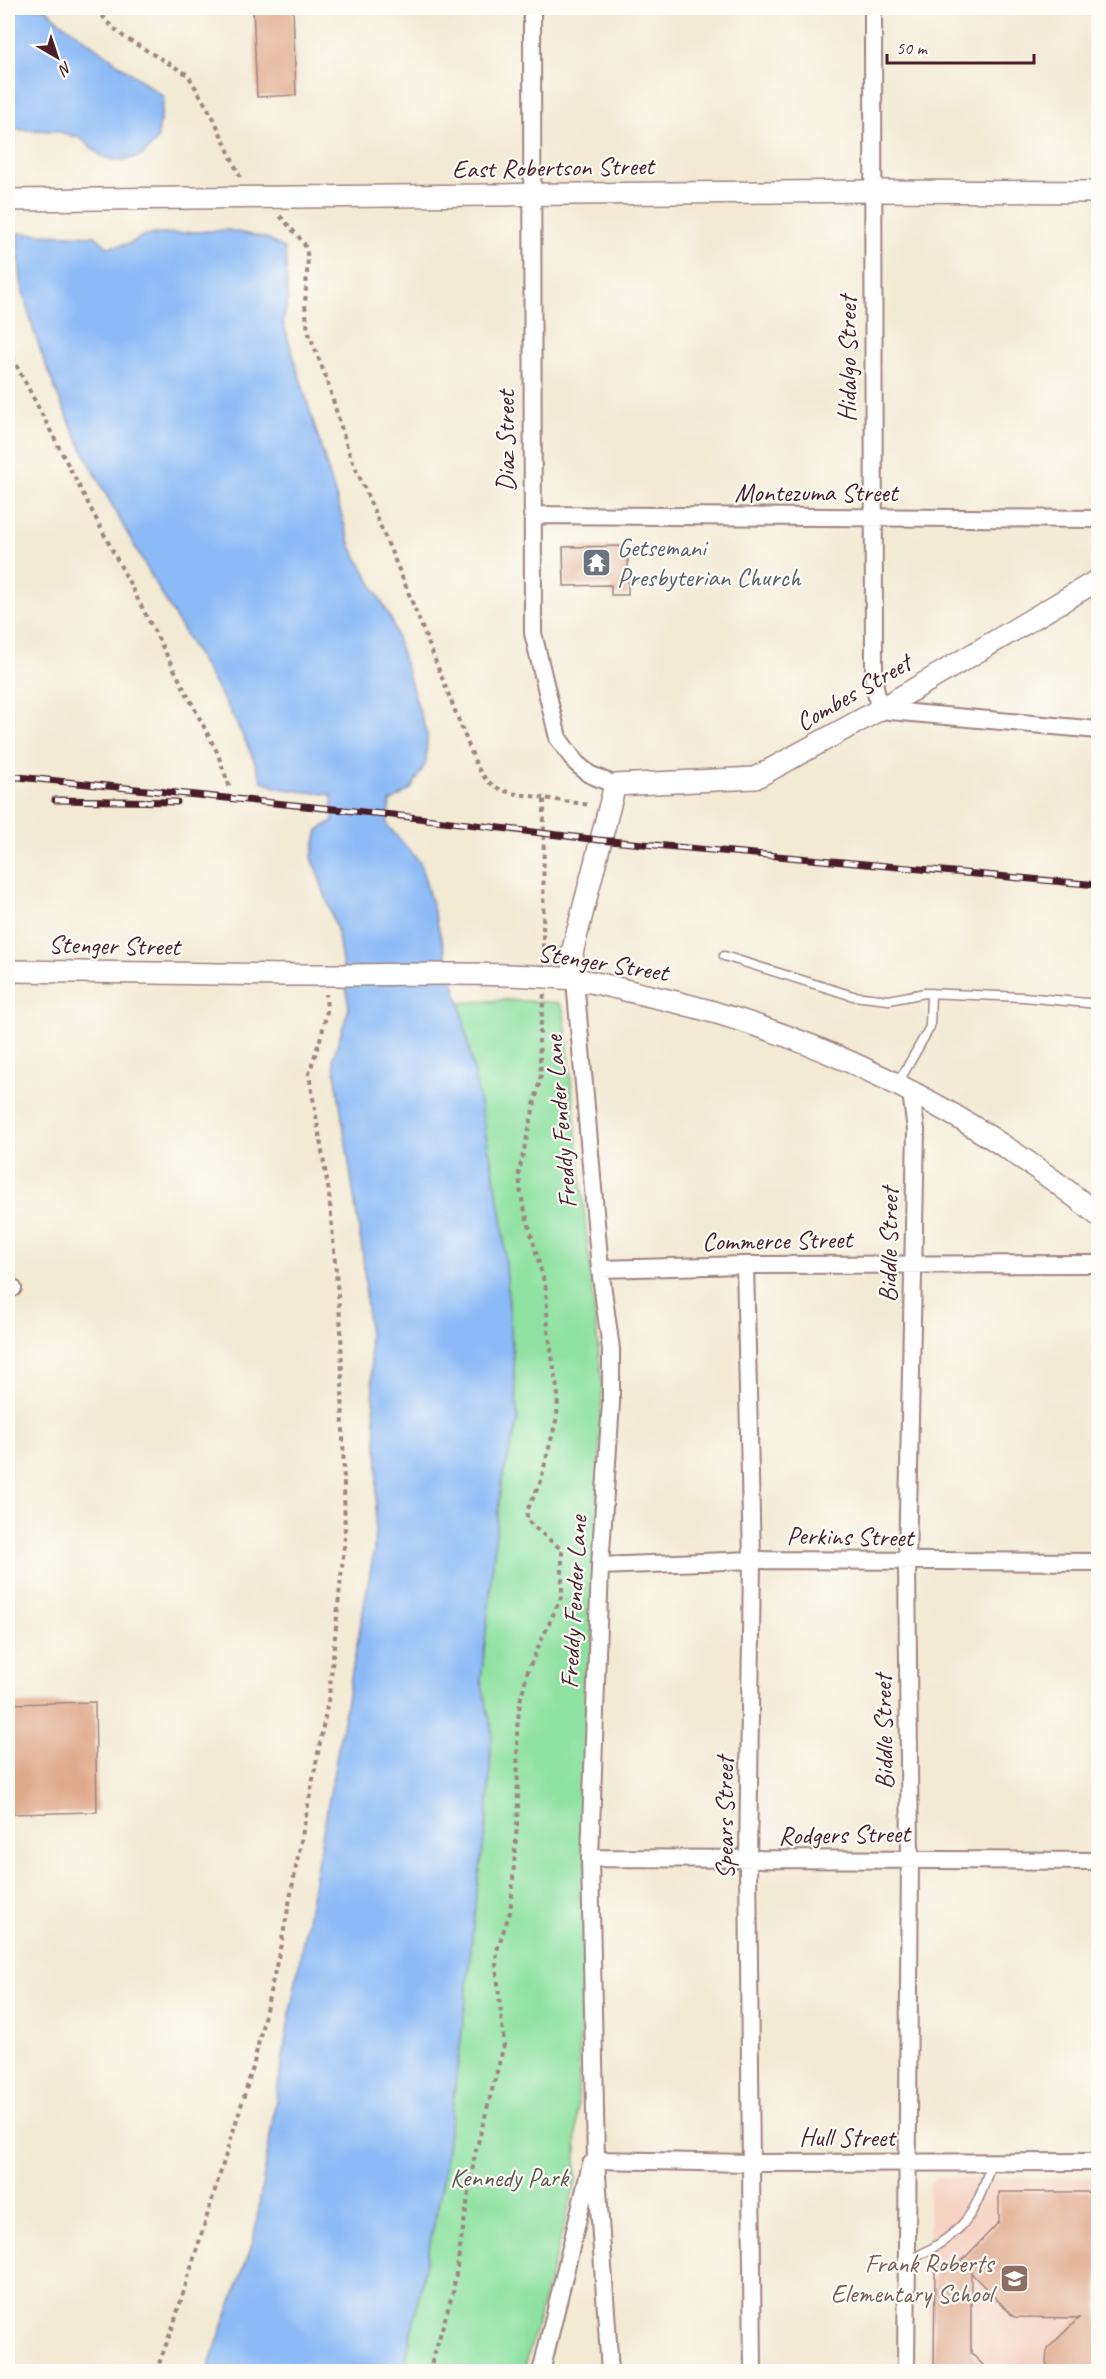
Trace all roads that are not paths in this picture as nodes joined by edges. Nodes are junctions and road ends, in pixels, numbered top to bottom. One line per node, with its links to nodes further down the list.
1 (532, 8): 5 (street, Diaz Street)
2 (873, 8): 3 (street, Hidalgo Street)
3 (872, 191): 4 (street, East Robertson Street); 5 (street, East Robertson Street); 8 (street, Hidalgo Street)
4 (1098, 192)
5 (533, 194): 6 (street, East Robertson Street); 7 (street, Diaz Street)
6 (8, 200)
7 (532, 515): 8 (street, Montezuma Street); 13 (street, Diaz Street)
8 (872, 517): 9 (street, Montezuma Street); 11 (street, Hidalgo Street)
9 (1098, 519)
10 (1098, 580): 11 (street, Combes Street)
11 (879, 710): 12 (street); 13 (street, Combes Street)
12 (1098, 730)
13 (615, 784): 16 (street, Freddy Fender Lane)
14 (724, 956): 17 (lane)
15 (8, 970): 16 (street, Stenger Street)
16 (575, 980): 19 (street, Stenger Street); 24 (street, Freddy Fender Lane)
17 (932, 993): 18 (lane); 19 (lane)
18 (1098, 1004)
19 (904, 1089): 20 (street, Stenger Street); 23 (street, Biddle Street)
20 (1098, 1215)
21 (1098, 1264): 23 (street, Commerce Street)
22 (746, 1265): 23 (street, Commerce Street); 24 (street, Commerce Street); 25 (street, Spears Street)
23 (912, 1265): 27 (street, Biddle Street)
24 (600, 1269): 28 (street, Freddy Fender Lane)
25 (752, 1560): 27 (street, Perkins Street); 28 (street, Perkins Street); 31 (street, Spears Street)
26 (1098, 1562): 27 (street, Perkins Street)
27 (907, 1563): 30 (street, Biddle Street)
28 (600, 1566): 29 (street, Freddy Fender Lane)
29 (590, 1858): 31 (street, Rodgers Street); 33 (street, Freddy Fender Lane)
30 (910, 1858): 31 (street, Rodgers Street); 32 (street, Rodgers Street); 34 (street, Biddle Street)
31 (748, 1861): 37 (street, Spears Street)
32 (1098, 1861)
33 (596, 2160): 37 (street, Hull Street); 39 (street); 40 (street, Freddy Fender Lane)
34 (906, 2162): 35 (street, Hull Street); 37 (street, Hull Street); 38 (street, Biddle Street)
35 (991, 2162): 36 (street, Hull Street); 38 (lane)
36 (1098, 2162)
37 (750, 2163): 41 (street, Spears Street)
38 (906, 2262): 42 (street, Biddle Street)
39 (541, 2372)
40 (610, 2372)
41 (753, 2372)
42 (906, 2372)

